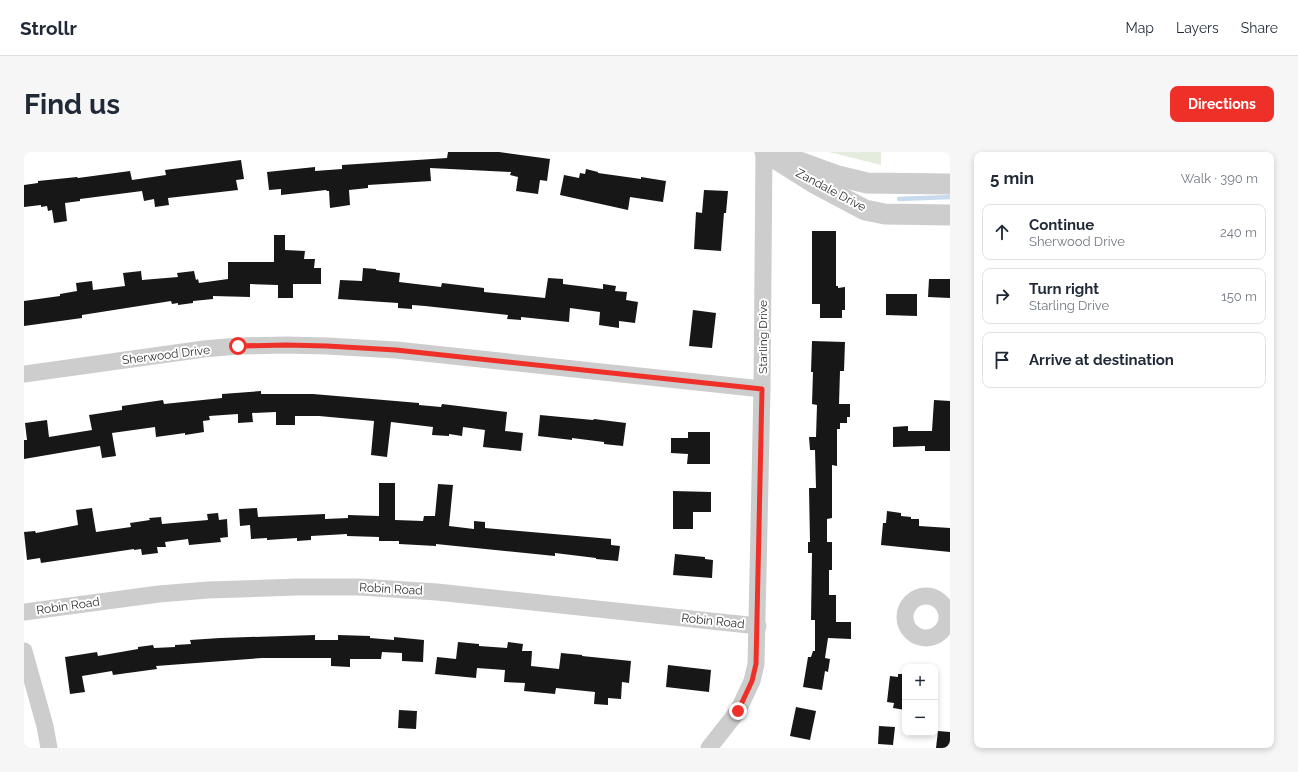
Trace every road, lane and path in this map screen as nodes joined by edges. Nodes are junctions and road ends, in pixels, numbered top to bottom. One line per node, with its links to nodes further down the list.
1 (766, 152): 2 (street, Zandale Drive); 3 (street, Zandale Drive); 5 (street, Starling Drive)
2 (950, 184)
3 (950, 215)
4 (24, 374): 5 (street, Sherwood Drive)
5 (762, 389): 7 (street, Starling Drive)
6 (24, 612): 7 (street, Robin Road)
7 (758, 626): 10 (street, Starling Drive)
8 (24, 651): 9 (street)
9 (49, 748)
10 (709, 748)

